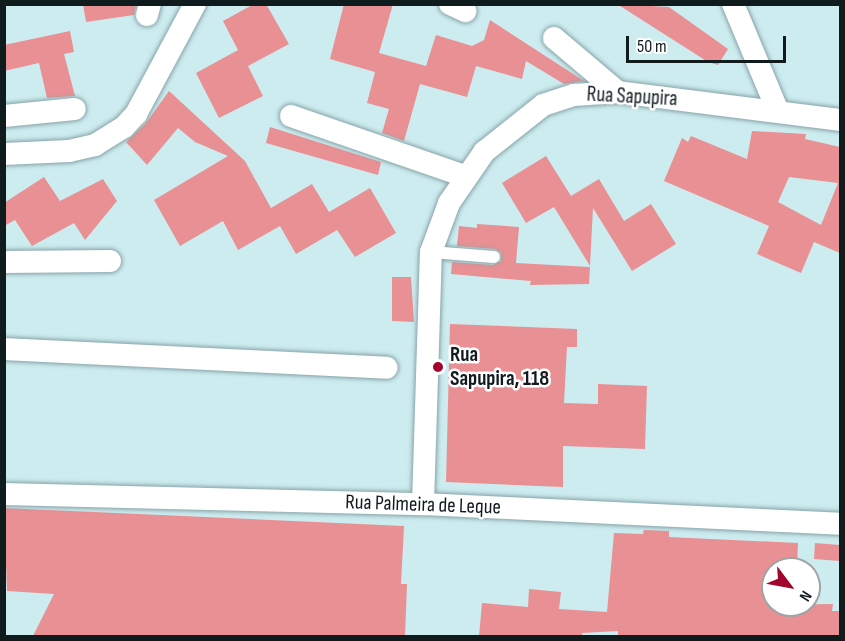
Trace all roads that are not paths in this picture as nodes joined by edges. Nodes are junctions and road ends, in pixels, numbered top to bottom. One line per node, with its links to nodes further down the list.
1 (195, 4): 10 (street)
2 (733, 6): 6 (street)
3 (554, 38): 4 (street)
4 (618, 92): 6 (street, Rua Sapupira); 11 (street, Rua Sapupira)
5 (75, 109): 7 (street)
6 (777, 109): 9 (street, Rua Sapupira)
7 (4, 116)
8 (291, 116): 11 (street)
9 (840, 120)
10 (4, 154)
11 (464, 176): 12 (street, Rua Sapupira)
12 (431, 252): 13 (lane); 19 (street, Rua Sapupira)
13 (494, 257)
14 (110, 261): 15 (street)
15 (4, 262)
16 (4, 349): 17 (street)
17 (387, 368)
18 (4, 494): 19 (street, Rua Palmeira de Leque)
19 (423, 504): 20 (street, Rua Palmeira de Leque)
20 (840, 524)

